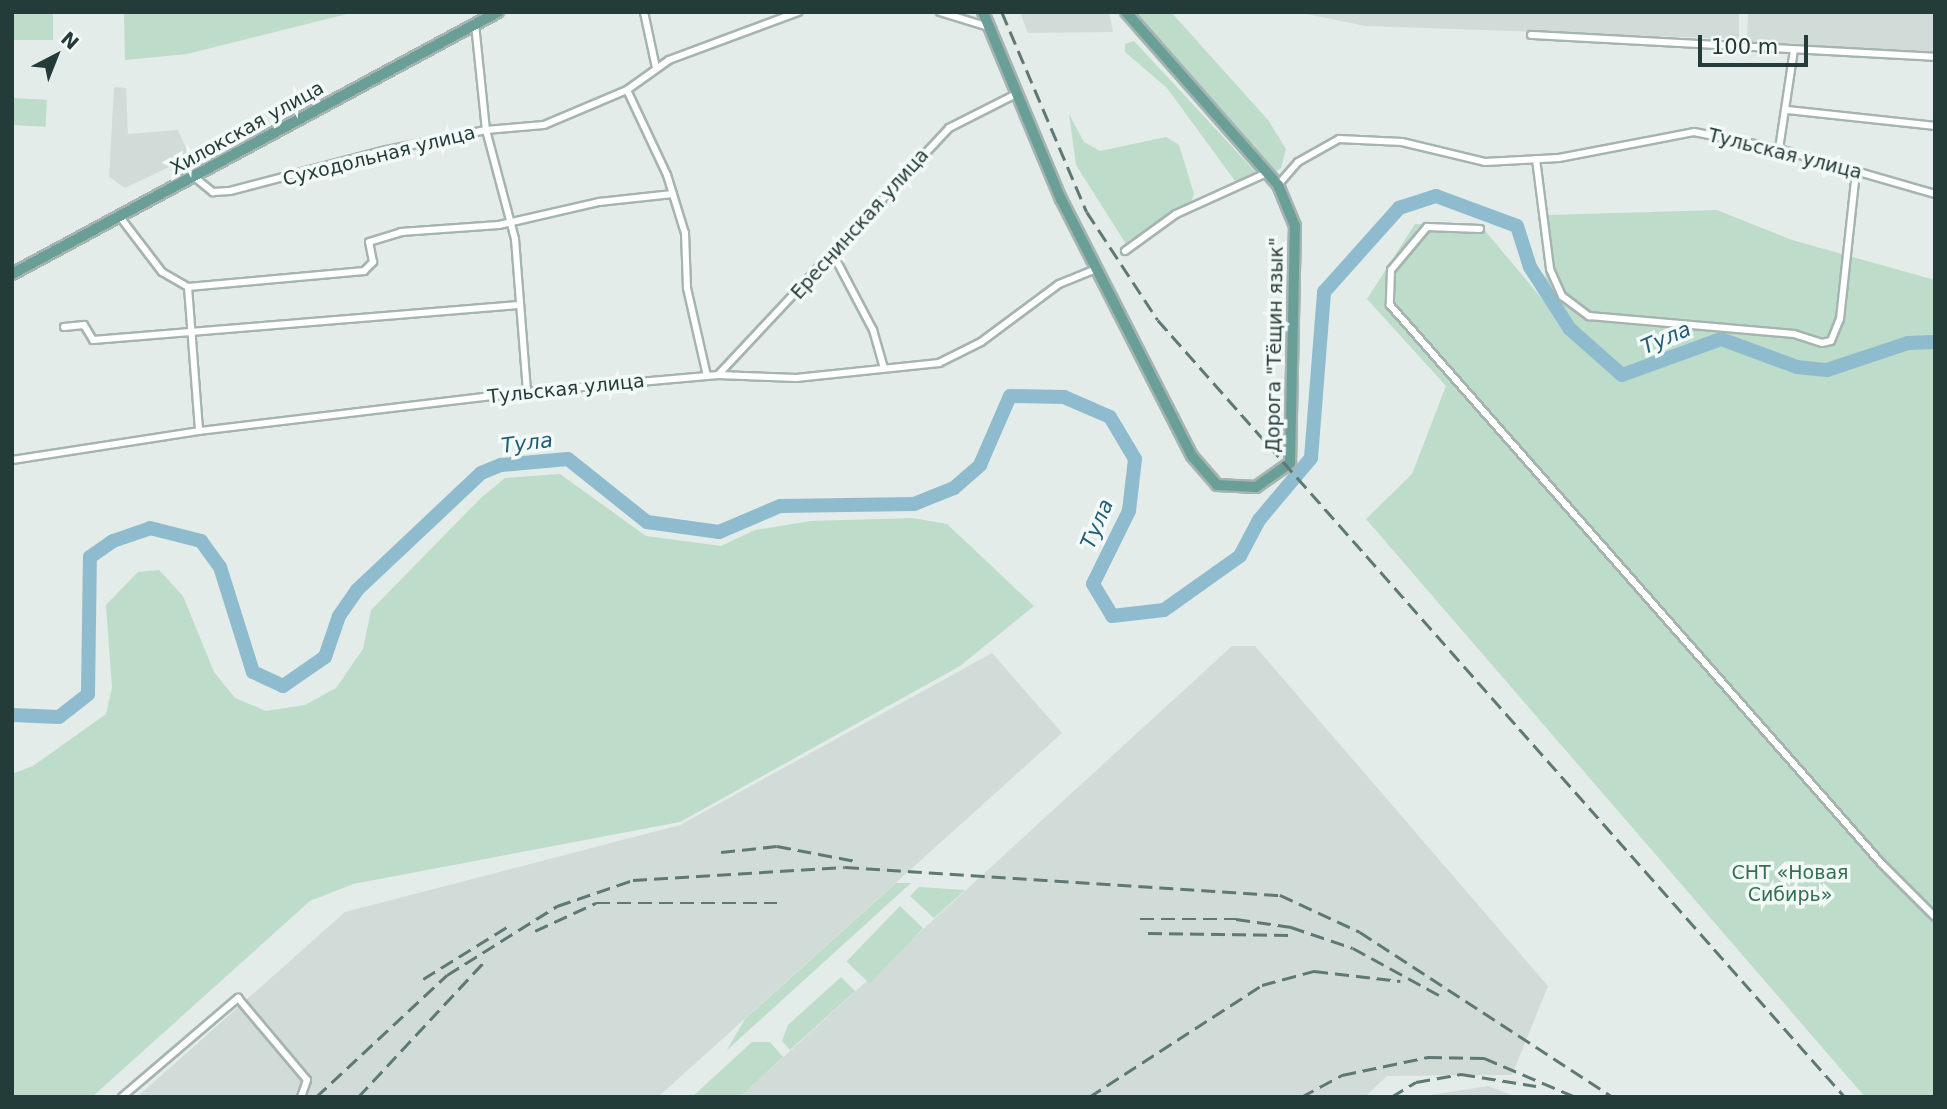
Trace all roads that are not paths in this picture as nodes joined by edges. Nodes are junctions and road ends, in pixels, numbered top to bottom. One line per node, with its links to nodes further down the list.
1 (498, 12): 7 (main road, Хилокская улица)
2 (644, 12): 12 (street)
3 (798, 12): 12 (street, Суходольная улица)
4 (940, 12): 8 (street)
5 (983, 12): 8 (main road, Дорога "Тёщин язык")
6 (1126, 12): 21 (main road, Дорога "Тёщин язык")
7 (475, 24): 17 (street); 22 (main road, Хилокская улица)
8 (989, 27): 14 (main road, Дорога "Тёщин язык")
9 (1531, 35): 10 (street)
10 (1794, 50): 11 (street); 15 (street)
11 (1935, 57)
12 (656, 68): 13 (street, Суходольная улица)
13 (627, 90): 17 (street, Суходольная улица); 24 (street)
14 (1016, 94): 30 (street, Ереснинская улица); 31 (main road, Дорога "Тёщин язык")
15 (1788, 110): 16 (street); 18 (street)
16 (1935, 126)
17 (486, 130): 22 (street, Суходольная улица); 27 (street)
18 (1779, 149): 19 (street, Тульская улица); 20 (street, Тульская улица)
19 (1536, 159): 20 (street); 23 (street, Тульская улица)
20 (1856, 171): 25 (street, Тульская улица)
21 (1267, 173): 23 (main road, Дорога "Тёщин язык"); 29 (street)
22 (193, 176): 26 (main road, Хилокская улица)
23 (1278, 186): 31 (main road, Дорога "Тёщин язык")
24 (673, 194): 27 (street); 39 (street)
25 (1935, 194)
26 (120, 217): 32 (main road, Хилокская улица); 33 (street)
27 (512, 221): 33 (street); 34 (street)
28 (1480, 229): 43 (street)
29 (1125, 251)
30 (834, 256): 37 (street); 38 (street, Ереснинская улица)
31 (1096, 269): 37 (street, Тульская улица)
32 (12, 274)
33 (188, 286): 36 (street)
34 (516, 305): 36 (street); 40 (street)
35 (64, 327): 36 (street)
36 (190, 333): 41 (street)
37 (884, 368): 38 (street, Тульская улица)
38 (718, 375): 39 (street, Тульская улица)
39 (707, 376): 40 (street, Тульская улица)
40 (527, 392): 41 (street, Тульская улица)
41 (200, 431): 42 (street, Тульская улица)
42 (12, 460)
43 (1935, 917)
44 (122, 1097): 45 (street)
45 (301, 1097)

